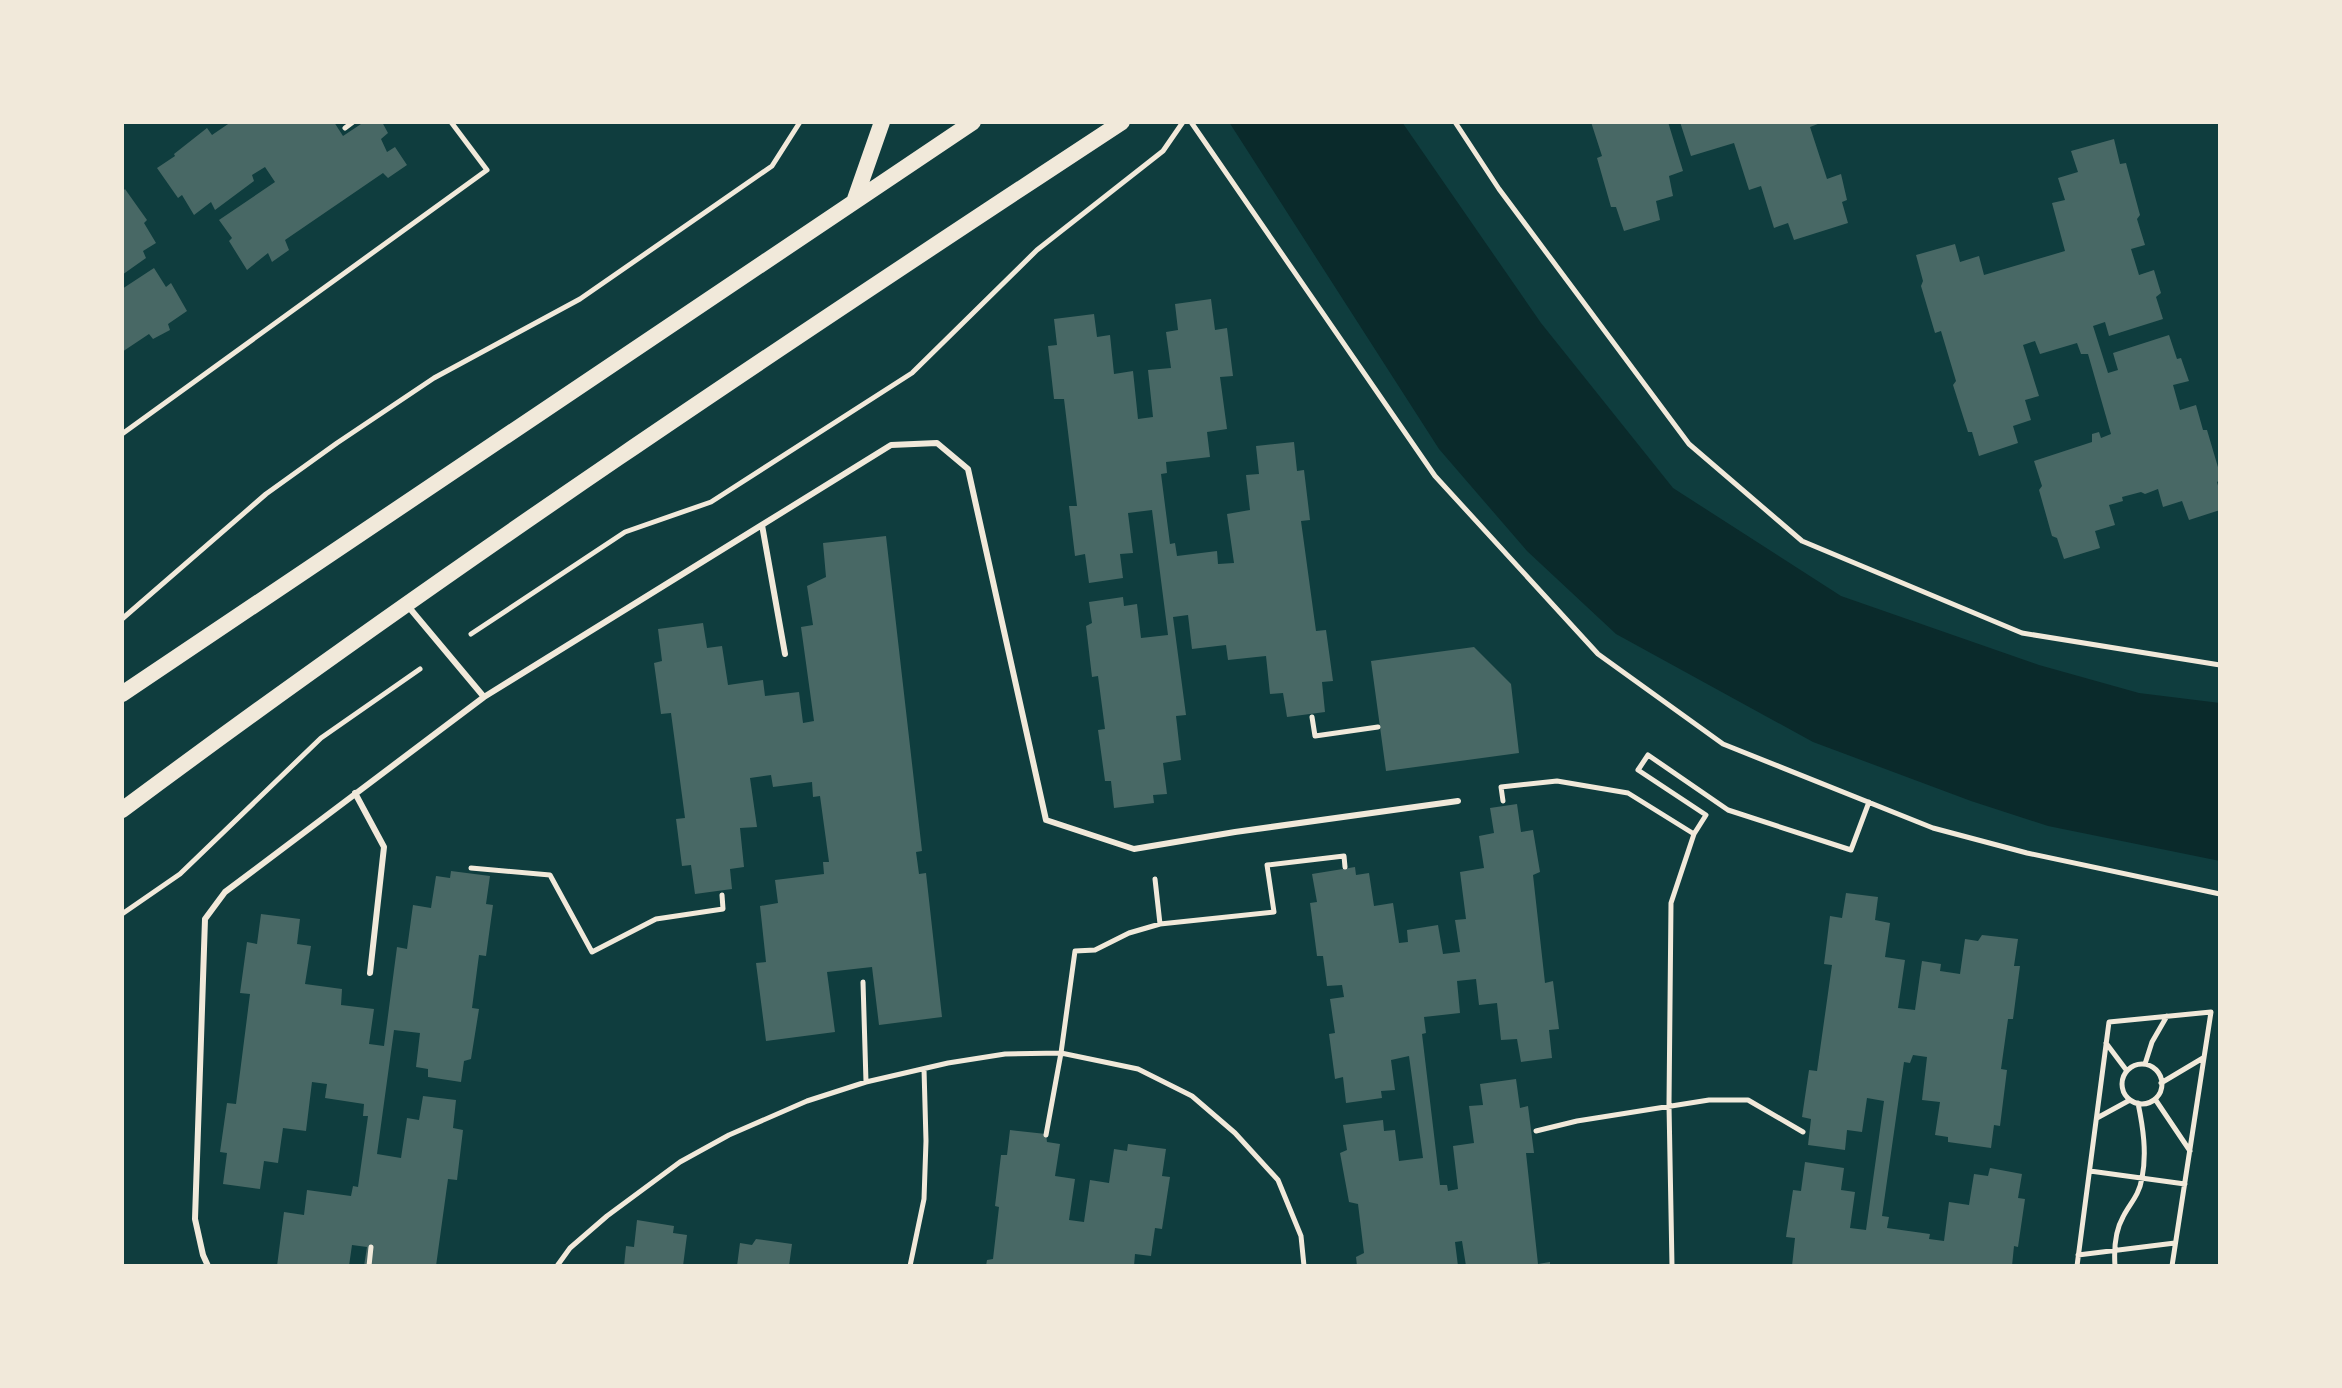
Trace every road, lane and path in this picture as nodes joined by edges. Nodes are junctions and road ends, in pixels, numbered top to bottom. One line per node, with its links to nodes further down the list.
1 (353, 122): 10 (path)
2 (451, 122): 12 (path)
3 (800, 122): 15 (path)
4 (882, 122): 11 (main road)
5 (973, 122): 11 (main road)
6 (1122, 122): 14 (main road)
7 (1183, 122): 16 (path)
8 (1191, 122): 26 (path)
9 (1455, 122): 18 (path)
10 (345, 128)
11 (854, 202): 19 (main road)
12 (122, 434)
13 (762, 525): 17 (lane); 20 (lane); 29 (lane)
14 (407, 605): 16 (lane); 27 (main road)
15 (122, 619)
16 (446, 652): 20 (lane); 34 (path)
17 (785, 654)
18 (2220, 665)
19 (122, 694)
20 (484, 697): 23 (lane)
21 (1312, 717): 22 (path)
22 (1378, 727)
23 (355, 793): 36 (lane); 63 (lane)
24 (1458, 801): 29 (lane)
25 (1503, 801): 28 (path)
26 (1869, 802): 28 (path); 32 (path)
27 (122, 810)
28 (1694, 834): 50 (path)
29 (1151, 846): 35 (path)
30 (1345, 867): 35 (path)
31 (471, 868): 33 (path)
32 (2220, 894)
33 (722, 895)
34 (122, 914)
35 (1160, 924): 40 (path)
36 (370, 973)
37 (863, 982): 45 (path)
38 (2167, 1016): 39 (path); 41 (path); 42 (path)
39 (2106, 1043): 44 (path); 51 (path)
40 (1061, 1053): 43 (path); 54 (path); 67 (path)
41 (2203, 1058): 46 (path); 55 (path)
42 (2145, 1064): 44 (path); 46 (path)
43 (924, 1069): 45 (path); 66 (path)
44 (2127, 1071): 48 (path)
45 (866, 1082): 65 (path)
46 (2161, 1083): 47 (path)
47 (2155, 1099): 49 (path); 55 (path)
48 (2131, 1100): 49 (path); 51 (path)
49 (2138, 1103): 57 (path)
50 (1669, 1105): 52 (path); 53 (path); 68 (path)
51 (2096, 1119): 56 (path)
52 (1536, 1131)
53 (1803, 1132)
54 (1046, 1135)
55 (2190, 1151): 58 (path)
56 (2090, 1171): 57 (path); 62 (path)
57 (2142, 1178): 58 (path); 61 (path)
58 (2185, 1184): 59 (path)
59 (2175, 1243): 61 (path); 71 (path)
60 (371, 1247): 64 (path)
61 (2114, 1251): 62 (path); 70 (path)
62 (2078, 1255): 69 (path)
63 (208, 1266)
64 (369, 1266)
65 (557, 1266)
66 (910, 1266)
67 (1304, 1266)
68 (1672, 1266)
69 (2077, 1266)
70 (2115, 1266)
71 (2172, 1266)

